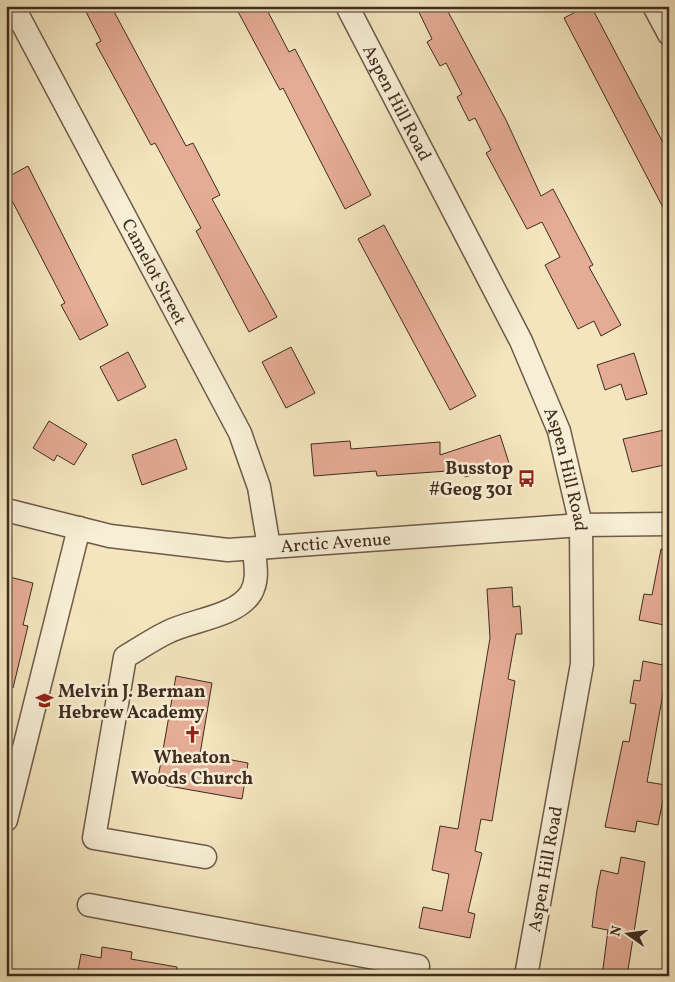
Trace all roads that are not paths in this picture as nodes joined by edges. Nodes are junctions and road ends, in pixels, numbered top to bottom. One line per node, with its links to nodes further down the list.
1 (13, 6): 9 (street, Camelot Street)
2 (347, 6): 7 (street, Aspen Hill Road)
3 (654, 6): 4 (street)
4 (669, 34)
5 (6, 510): 8 (street, Arctic Avenue)
6 (669, 524): 7 (street, Arctic Avenue)
7 (581, 525): 9 (street, Arctic Avenue); 14 (street, Aspen Hill Road)
8 (79, 528): 9 (street, Arctic Avenue); 10 (street)
9 (261, 548): 11 (street, Camelot Street)
10 (6, 820)
11 (205, 857)
12 (89, 905): 13 (street)
13 (418, 966)
14 (526, 976)

